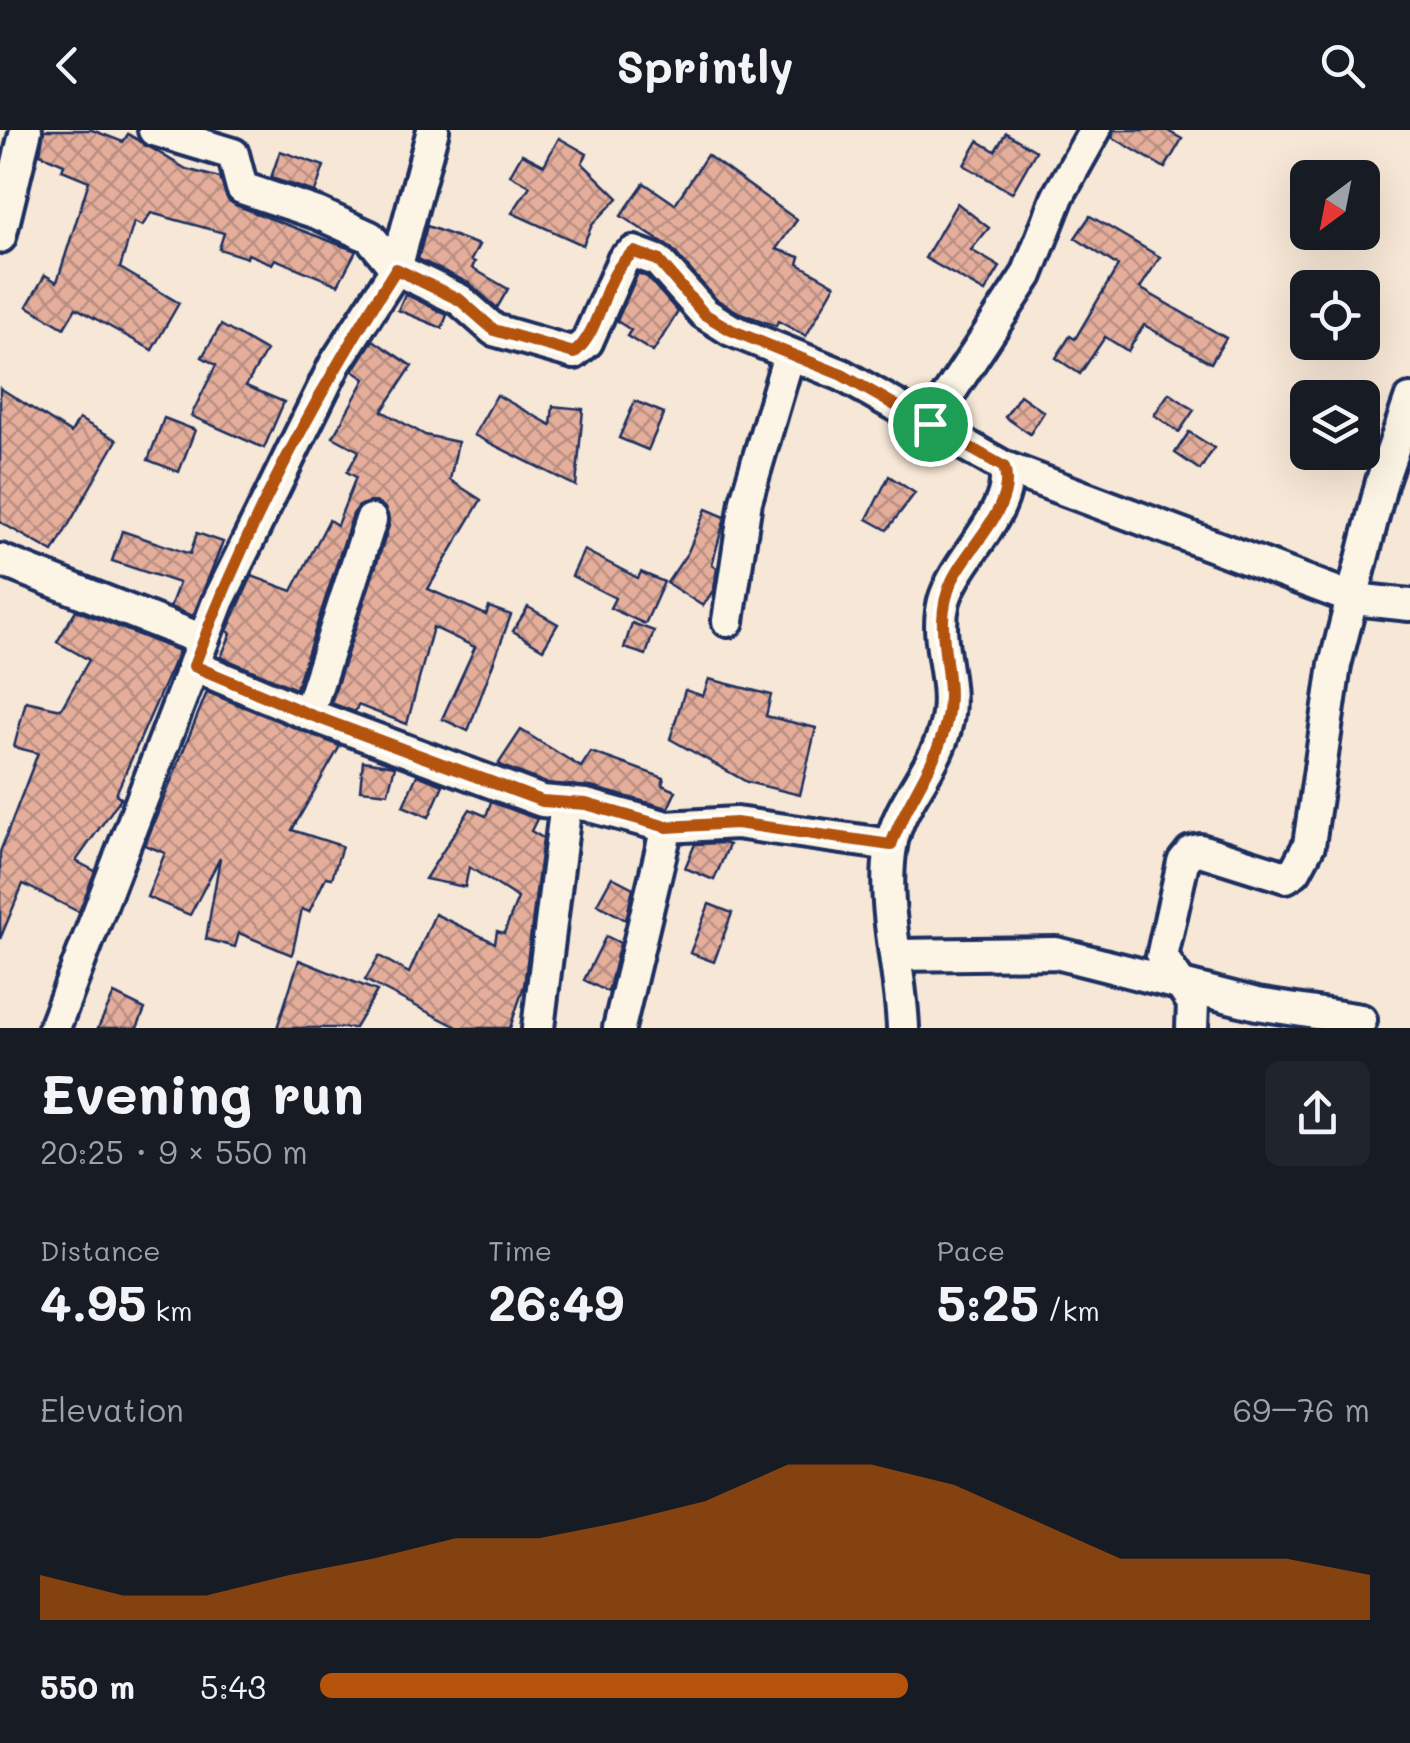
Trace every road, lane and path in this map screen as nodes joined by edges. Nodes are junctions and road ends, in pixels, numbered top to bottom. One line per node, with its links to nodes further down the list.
1 (26, 130): 5 (street)
2 (154, 130): 6 (street)
3 (432, 130): 6 (street)
4 (1095, 130): 9 (street)
5 (0, 237)
6 (396, 269): 7 (street); 16 (street)
7 (789, 354): 9 (street); 15 (street)
8 (1410, 400): 13 (street)
9 (930, 424): 10 (street)
10 (1004, 467): 13 (street); 20 (street)
11 (371, 520): 17 (street)
12 (0, 560): 16 (street)
13 (1354, 599): 14 (street); 22 (street)
14 (1410, 605)
15 (728, 621)
16 (198, 653): 17 (street); 24 (street)
17 (308, 714): 18 (street)
18 (566, 803): 19 (street); 25 (street)
19 (667, 827): 20 (street); 26 (street)
20 (891, 845): 21 (street)
21 (896, 955): 22 (street); 27 (street)
22 (1178, 982): 23 (street); 28 (street)
23 (1361, 1020)
24 (54, 1028)
25 (538, 1028)
26 (618, 1028)
27 (903, 1028)
28 (1192, 1028)

